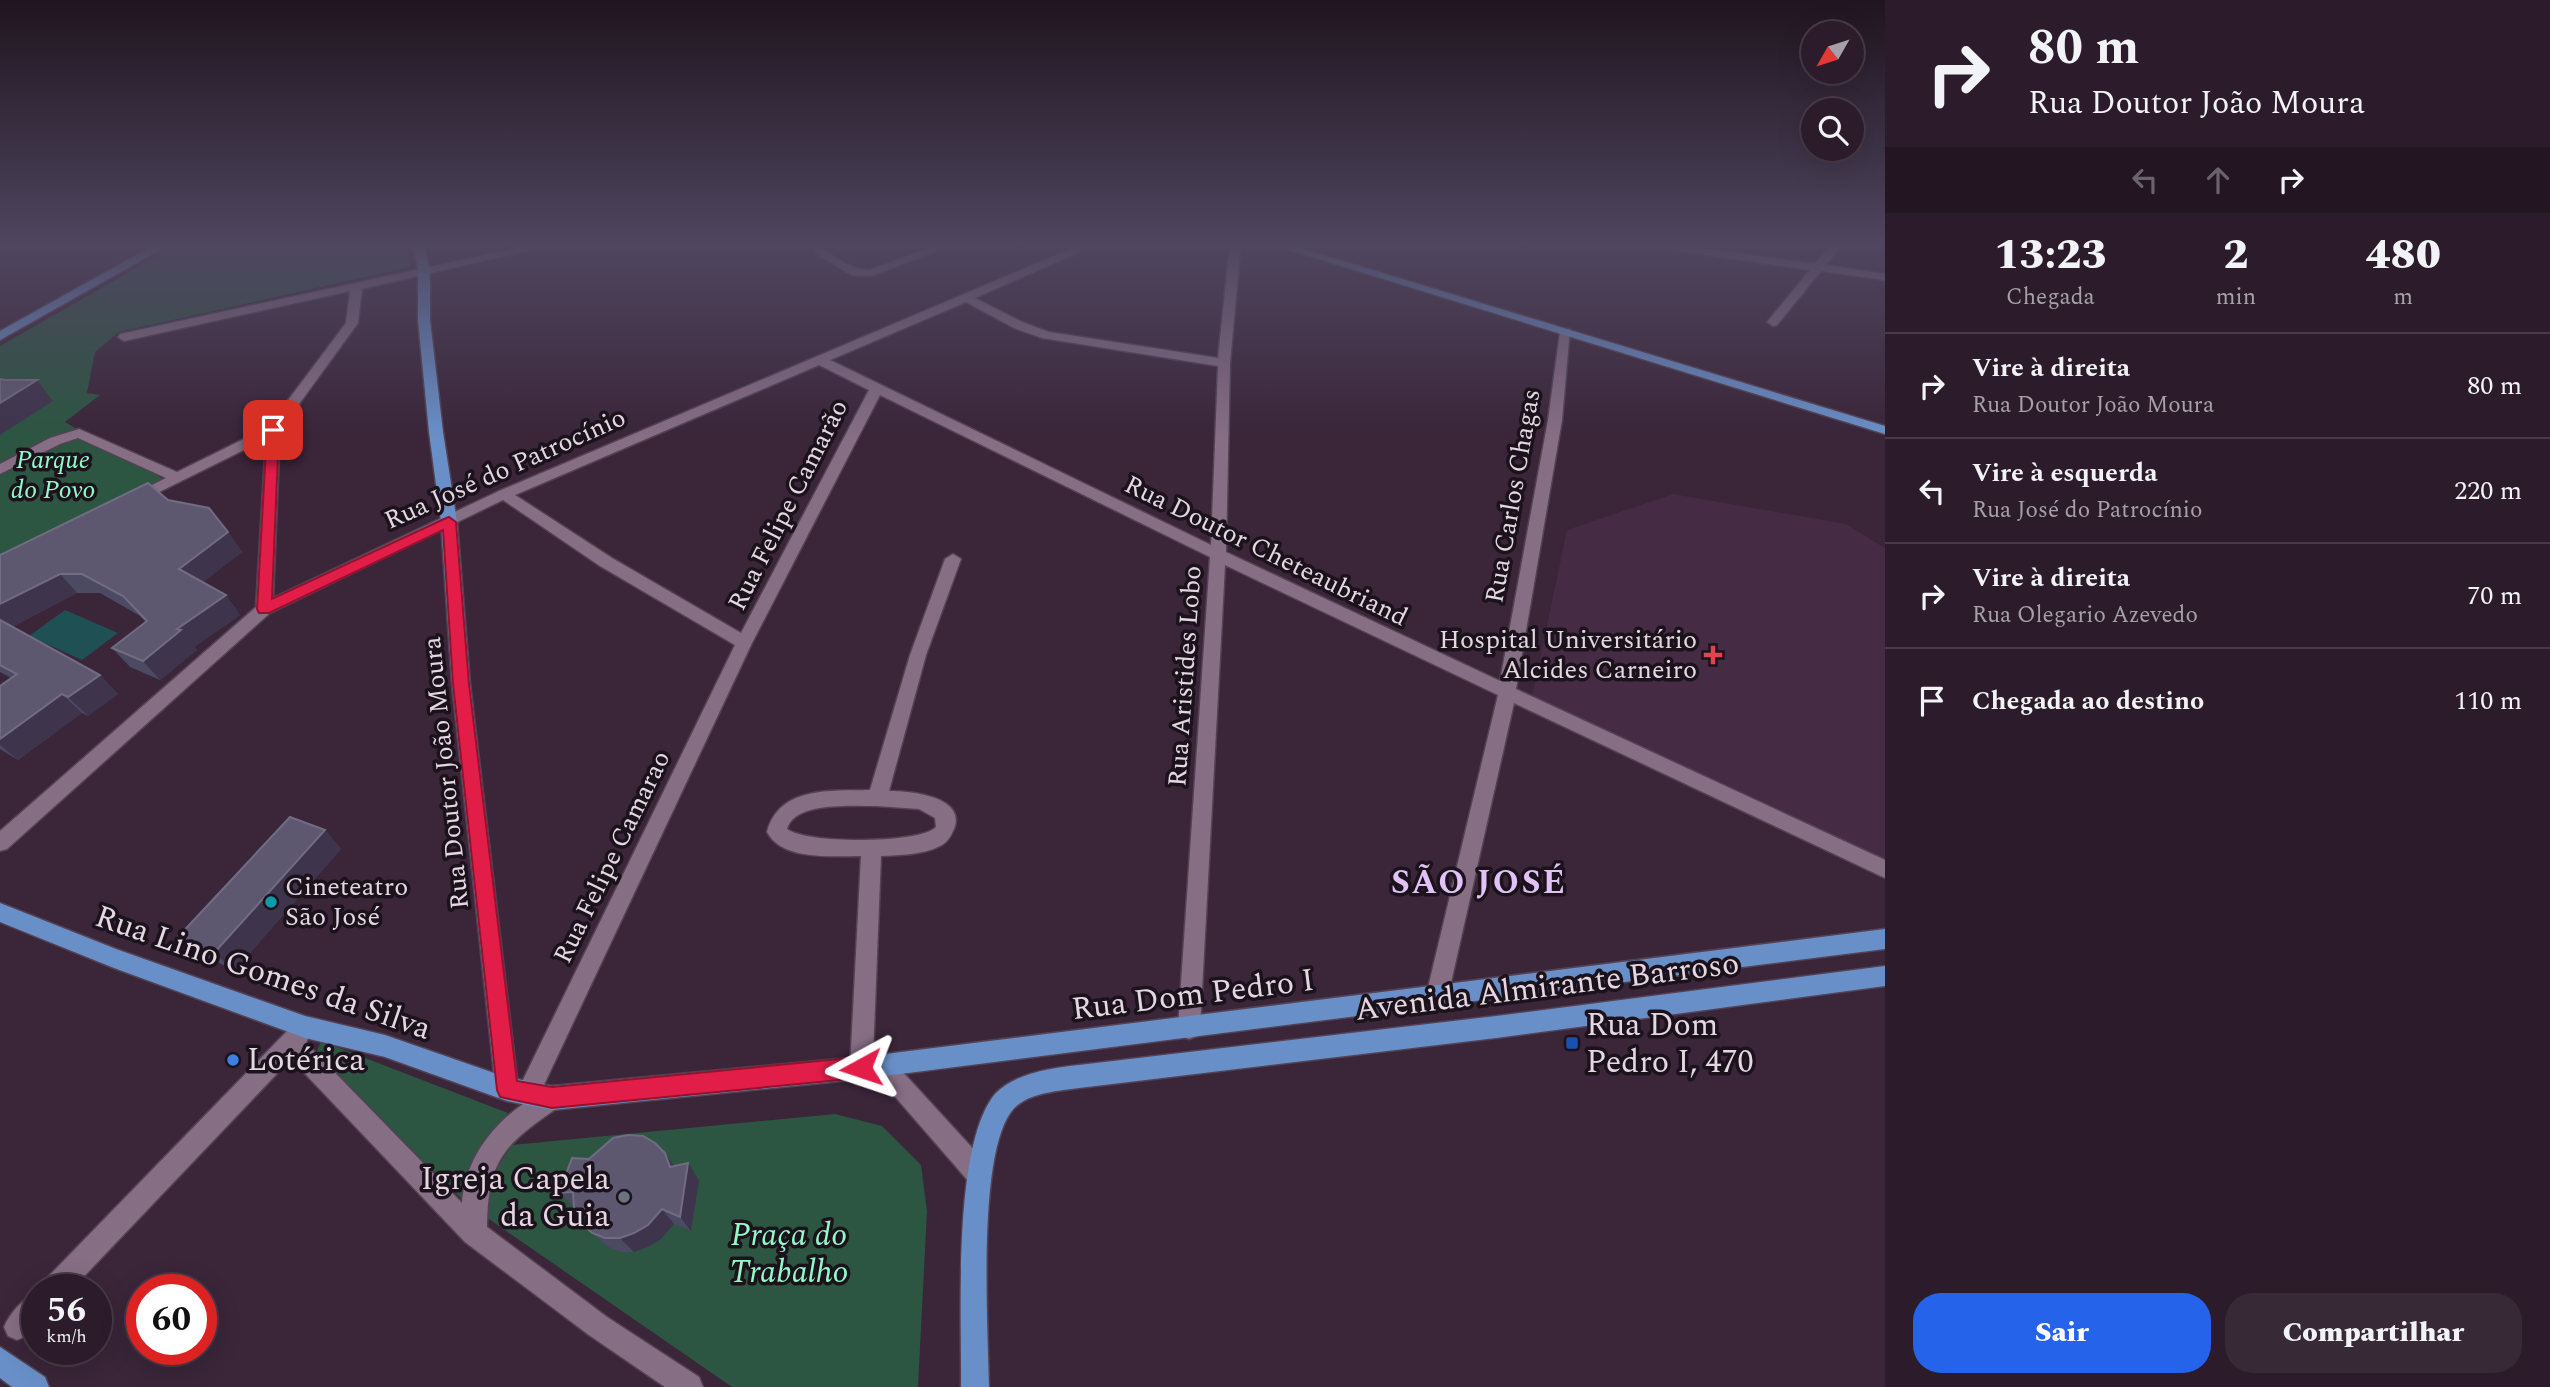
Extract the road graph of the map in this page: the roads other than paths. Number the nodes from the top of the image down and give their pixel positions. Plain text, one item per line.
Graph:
1 (50, 308) edge
2 (255, 308) edge
3 (354, 308) edge
4 (425, 308) edge
5 (940, 308) edge
6 (985, 308) edge
7 (1230, 308) edge
8 (1486, 308) edge
9 (1785, 308) edge
10 (1773, 322) dead end
11 (1566, 332) junction
12 (0, 336) edge
13 (124, 337) dead end
14 (819, 360) junction
15 (1224, 363) junction
16 (876, 389) junction
17 (273, 430) junction
18 (1885, 430) edge
19 (0, 470) edge
20 (178, 478) junction
21 (503, 494) junction
22 (115, 509) edge
23 (449, 522) junction
24 (1218, 555) junction
25 (953, 559) dead end
26 (264, 609) junction
27 (744, 643) junction
28 (1507, 693) junction
29 (877, 798) junction
30 (0, 843) edge
31 (871, 847) junction
32 (1885, 869) edge
33 (0, 912) edge
34 (1885, 939) edge
35 (1885, 976) edge
36 (1437, 996) junction
37 (1189, 1028) junction
38 (298, 1035) junction
39 (871, 1066) junction
40 (529, 1094) junction
41 (979, 1174) junction
42 (474, 1233) junction
43 (68, 1274) edge
44 (21, 1323) edge
45 (17, 1327) dead end
46 (0, 1361) edge
47 (35, 1387) edge
48 (689, 1387) edge
49 (975, 1387) edge

1 - 12 main road
2 - 13 street
3 - 17 street
4 - 23 main road, Rua Doutor João Moura
5 - 14 street, Rua José do Patrocínio
6 - 15 street
7 - 15 street, Rua Aristides Lobo
8 - 11 main road
9 - 10 street
11 - 18 main road
11 - 28 street, Rua Carlos Chagas
14 - 16 street, Rua Doutor Cheteaubriand
14 - 21 street, Rua José do Patrocínio
15 - 24 street, Rua Aristides Lobo
16 - 24 street, Rua Doutor Cheteaubriand
16 - 27 street, Rua Felipe Camarão
17 - 20 street
17 - 26 street
19 - 20 street
20 - 22 street
21 - 23 street, Rua José do Patrocínio
21 - 27 street
23 - 26 street, Rua José do Patrocínio
23 - 40 main road, Rua Doutor João Moura
24 - 28 street, Rua Doutor Cheteaubriand
24 - 37 street, Rua Aristides Lobo
25 - 29 street
26 - 30 street, Rua José do Patrocínio
27 - 40 street, Rua Felipe Camarao
28 - 32 street, Rua Doutor Cheteaubriand
28 - 36 street, Rua Carlos Chagas
29 - 31 street
29 - 31 street
31 - 39 street
33 - 38 main road, Rua Lino Gomes da Silva
34 - 36 main road, Rua Dom Pedro I
35 - 41 main road, Avenida Almirante Barroso
36 - 37 main road, Rua Dom Pedro I
37 - 39 main road, Rua Dom Pedro I
38 - 40 main road, Rua Lino Gomes da Silva
38 - 42 street
38 - 43 street
39 - 40 main road, Rua Dom Pedro I
39 - 41 street
40 - 42 street
41 - 49 main road, Avenida Almirante Barroso
42 - 48 street
44 - 45 street
46 - 47 main road

